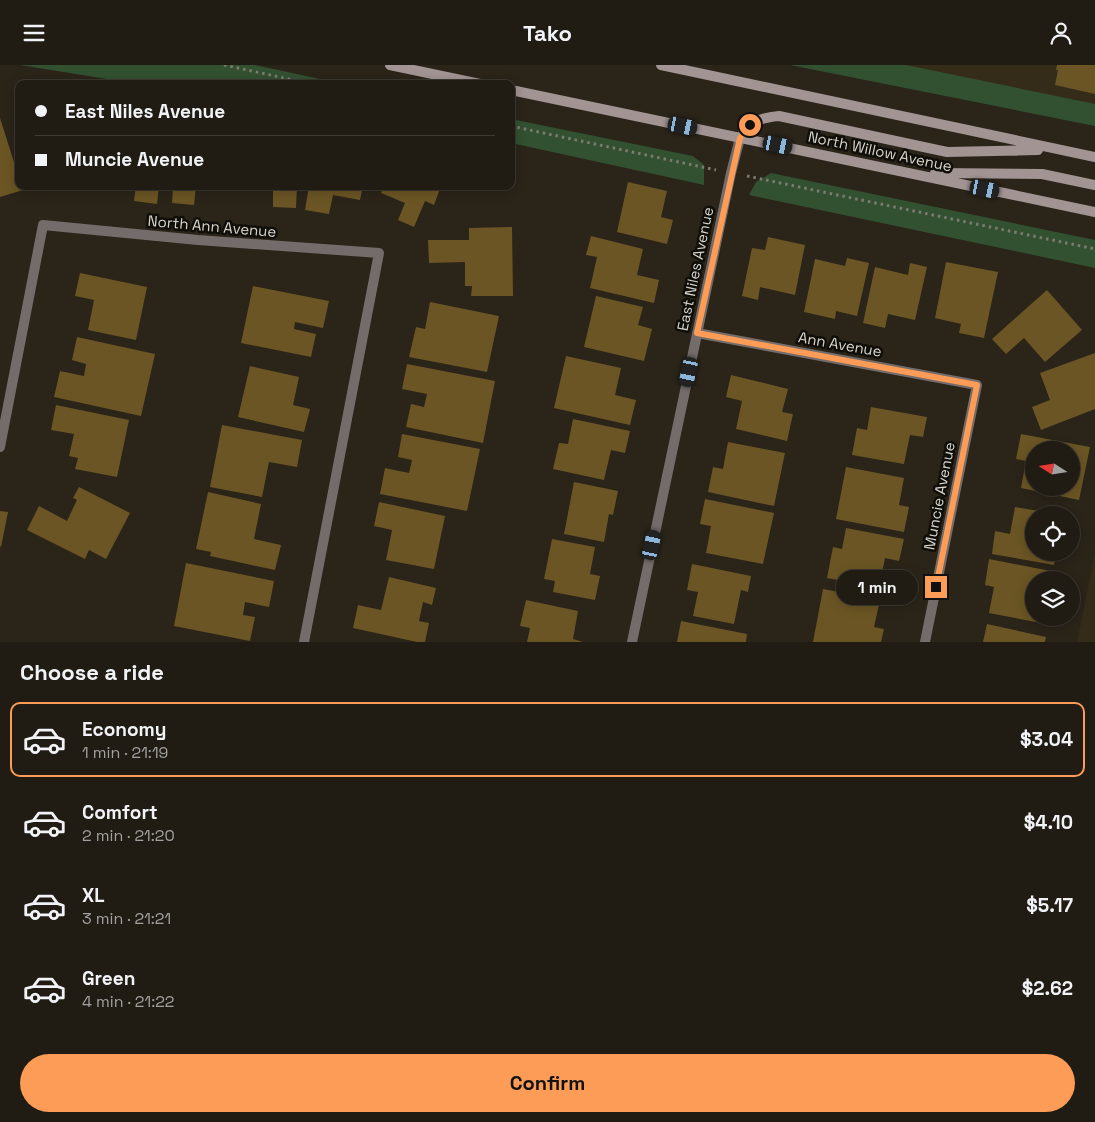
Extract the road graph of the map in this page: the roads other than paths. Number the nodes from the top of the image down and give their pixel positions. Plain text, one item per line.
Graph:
1 (390, 65) edge
2 (661, 65) edge
3 (461, 80) edge
4 (515, 91) edge
5 (740, 138) junction
6 (1054, 149) junction
7 (1095, 157) edge
8 (912, 173) junction
9 (1095, 185) edge
10 (1095, 212) edge
11 (697, 333) junction
12 (977, 385) joint
13 (0, 447) edge
14 (304, 642) edge
15 (632, 642) edge
16 (925, 642) edge

1 - 3 main road
2 - 6 main road
4 - 5 main road, North Willow Avenue
5 - 6 main road
5 - 8 main road, North Willow Avenue
5 - 11 street, East Niles Avenue
6 - 7 main road
8 - 9 main road
8 - 10 main road, North Willow Avenue
11 - 12 street, Ann Avenue
11 - 15 street, East Niles Avenue
12 - 16 street, Muncie Avenue
13 - 14 street, North Ann Avenue

